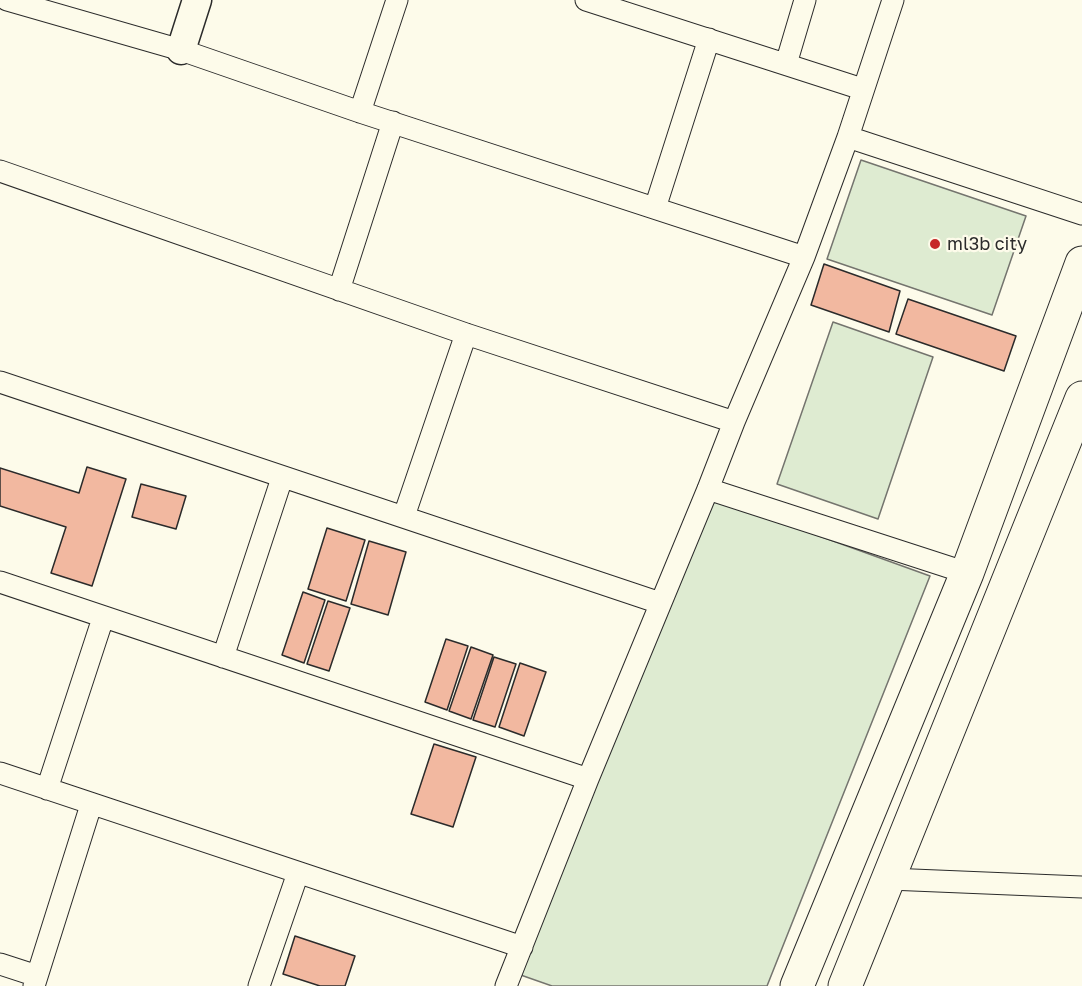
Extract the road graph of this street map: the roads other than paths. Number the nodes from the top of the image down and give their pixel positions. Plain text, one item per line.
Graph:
1 (7, 0) edge
2 (197, 0) edge
3 (397, 0) edge
4 (586, 0) edge
5 (805, 0) edge
6 (893, 0) edge
7 (709, 39) junction
8 (181, 50) junction
9 (786, 64) junction
10 (862, 89) junction
11 (360, 112) junction
12 (393, 122) junction
13 (848, 137) junction
14 (0, 171) edge
15 (655, 208) junction
16 (1082, 214) edge
17 (804, 256) junction
18 (1082, 263) edge
19 (339, 290) junction
20 (466, 334) junction
21 (0, 382) edge
22 (1079, 412) edge
23 (734, 422) junction
24 (282, 478) junction
25 (708, 489) junction
26 (404, 516) junction
27 (966, 573) junction
28 (0, 582) edge
29 (660, 603) junction
30 (103, 618) junction
31 (224, 657) junction
32 (0, 773) edge
33 (588, 779) junction
34 (47, 789) junction
35 (91, 805) junction
36 (298, 873) junction
37 (888, 879) junction
38 (1082, 887) edge
39 (522, 947) junction
40 (0, 964) edge
41 (35, 981) edge
42 (259, 986) edge
43 (506, 986) edge
44 (797, 986) edge
45 (845, 986) edge

1 - 8 street
2 - 8 street
3 - 11 street
4 - 7 street
5 - 9 street
6 - 10 street
7 - 9 street
7 - 15 street
8 - 11 street
9 - 10 street
10 - 13 street
11 - 12 street
12 - 15 street
12 - 19 street
13 - 16 street
13 - 17 street
14 - 19 street
15 - 17 street
17 - 23 street
18 - 27 main road
19 - 20 street
20 - 23 street
20 - 26 street
21 - 24 street
22 - 37 main road
23 - 25 street
24 - 26 street
24 - 31 street
25 - 27 street
25 - 29 street
26 - 29 street
27 - 44 main road
28 - 30 street
29 - 33 street
30 - 31 street
30 - 34 street
31 - 33 street
32 - 34 street
33 - 39 street
34 - 35 street
35 - 36 street
35 - 41 street
36 - 39 street
36 - 42 street
37 - 38 street
37 - 45 main road
39 - 43 street
40 - 41 street

